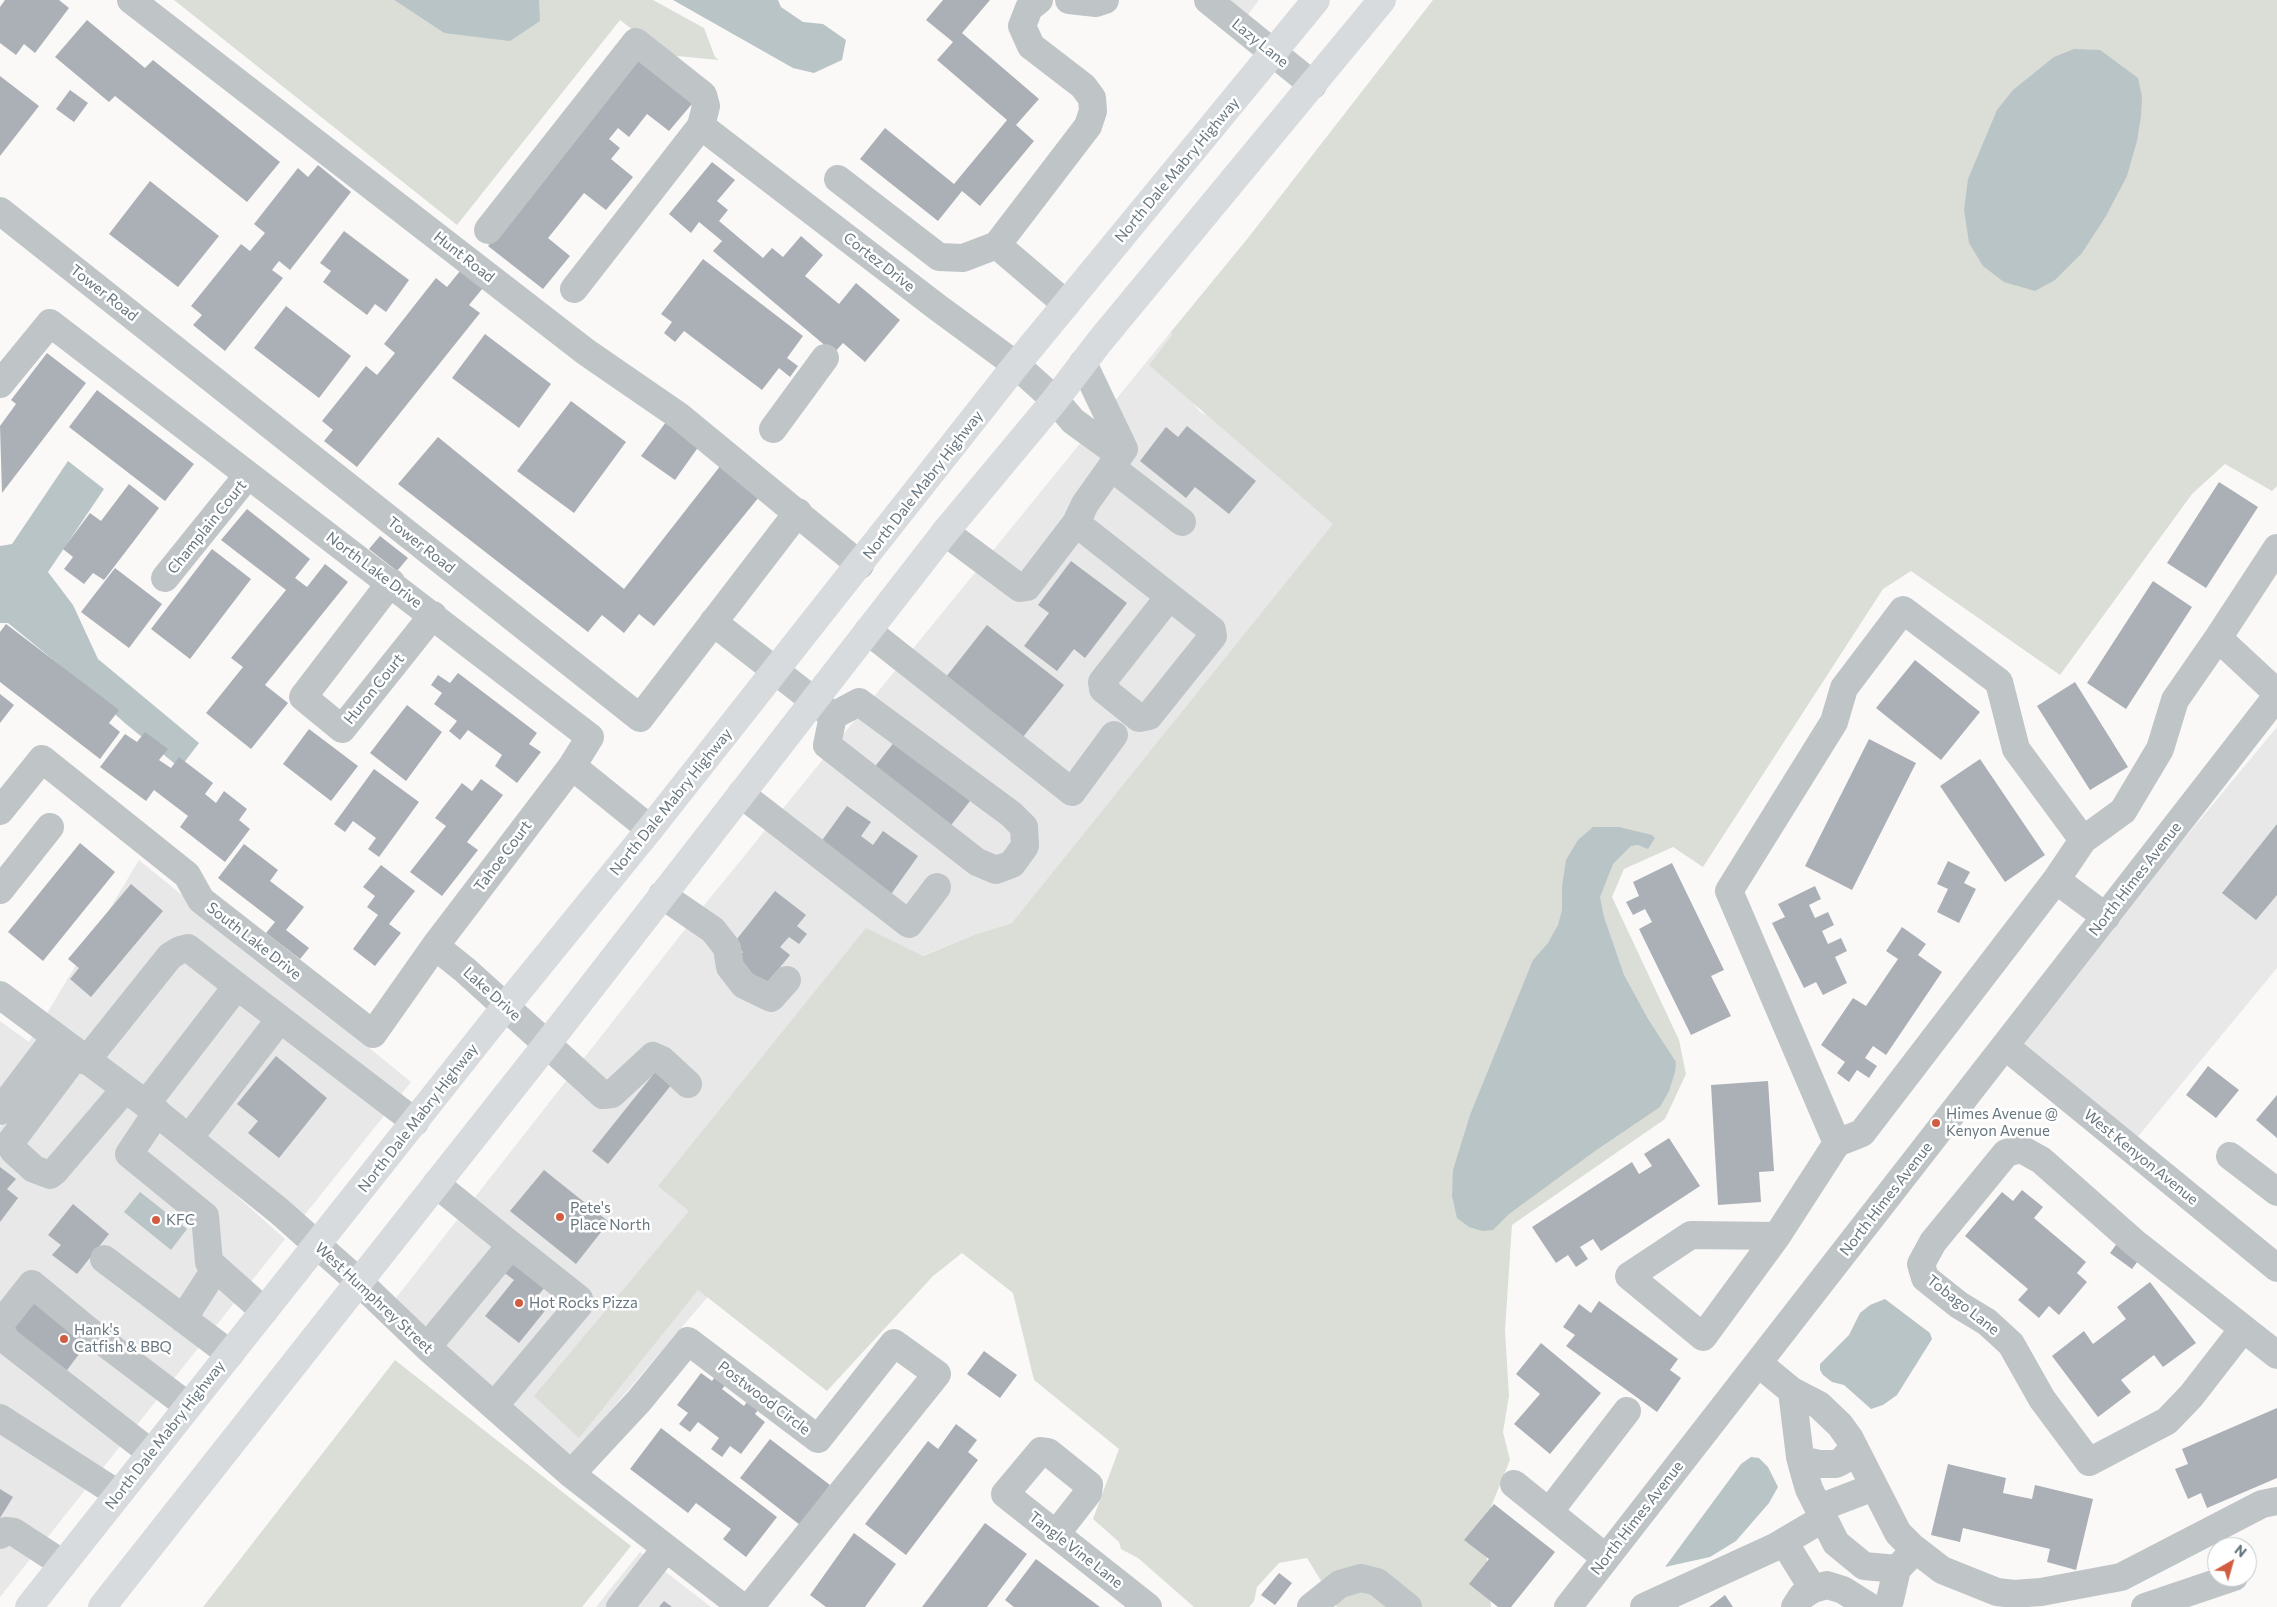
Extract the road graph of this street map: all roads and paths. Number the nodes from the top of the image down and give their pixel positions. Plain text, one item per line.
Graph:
1 (131, 0) edge
2 (1039, 0) edge
3 (1069, 0) edge
4 (1105, 0) edge
5 (1208, 0) edge
6 (1316, 0) edge
7 (1382, 0) edge
8 (1273, 54) junction
9 (1313, 85) junction
10 (701, 126) junction
11 (838, 179) dead end
12 (0, 211) edge
13 (488, 230) dead end
14 (997, 245) junction
15 (574, 289) dead end
16 (1066, 304) junction
17 (825, 358) dead end
18 (1083, 363) junction
19 (1016, 365) junction
20 (0, 384) edge
21 (1055, 400) junction
22 (773, 429) dead end
23 (1118, 458) junction
24 (248, 475) junction
25 (798, 512) junction
26 (1182, 522) dead end
27 (1076, 523) junction
28 (945, 532) junction
29 (2277, 548) edge
30 (860, 565) junction
31 (165, 578) dead end
32 (391, 582) junction
33 (1169, 597) dead end
34 (433, 615) junction
35 (713, 622) junction
36 (868, 631) junction
37 (2218, 638) junction
38 (775, 671) junction
39 (2277, 694) edge
40 (823, 709) junction
41 (1114, 735) dead end
42 (572, 766) junction
43 (741, 794) junction
44 (0, 810) edge
45 (50, 827) dead end
46 (650, 829) junction
47 (2083, 840) junction
48 (2056, 880) junction
49 (937, 887) dead end
50 (0, 890) edge
51 (662, 895) junction
52 (2106, 917) junction
53 (435, 946) junction
54 (787, 980) dead end
55 (238, 986) junction
56 (0, 995) edge
57 (506, 1006) junction
58 (280, 1019) junction
59 (56, 1037) junction
60 (547, 1044) junction
61 (2005, 1046) junction
62 (82, 1057) junction
63 (688, 1084) dead end
64 (143, 1102) junction
65 (0, 1111) edge
66 (415, 1122) junction
67 (189, 1138) junction
68 (1837, 1144) junction
69 (2230, 1156) dead end
70 (436, 1184) junction
71 (2277, 1192) edge
72 (1778, 1236) junction
73 (318, 1245) junction
74 (511, 1245) junction
75 (2273, 1257) edge
76 (104, 1259) dead end
77 (216, 1268) junction
78 (359, 1282) junction
79 (264, 1312) junction
80 (183, 1318) junction
81 (2244, 1329) junction
82 (427, 1348) junction
83 (230, 1354) junction
84 (2277, 1355) edge
85 (1758, 1363) junction
86 (1792, 1391) junction
87 (188, 1406) junction
88 (494, 1406) junction
89 (1627, 1411) dead end
90 (0, 1418) edge
91 (1854, 1447) junction
92 (151, 1453) junction
93 (1801, 1460) junction
94 (571, 1474) junction
95 (1514, 1484) dead end
96 (1874, 1487) junction
97 (118, 1494) junction
98 (2277, 1501) edge
99 (1549, 1512) junction
100 (1821, 1514) junction
101 (1056, 1534) junction
102 (0, 1535) edge
103 (1784, 1542) junction
104 (666, 1548) junction
105 (1606, 1558) junction
106 (1906, 1559) junction
107 (63, 1564) junction
108 (2132, 1572) junction
109 (2207, 1586) edge
110 (1804, 1598) edge
111 (29, 1607) edge
112 (102, 1607) edge
113 (620, 1607) edge
114 (742, 1607) edge
115 (750, 1607) edge
116 (1148, 1607) edge
117 (1311, 1607) edge
118 (1408, 1607) edge
119 (1568, 1607) edge
120 (1644, 1607) edge
121 (1870, 1607) edge
122 (1886, 1607) edge
123 (2145, 1607) edge

1 - 25 street, Hunt Road
2 - 14 street
3 - 4 street
5 - 8 street, Lazy Lane
6 - 8 main road, North Dale Mabry Highway
7 - 9 main road
8 - 9 street, Lazy Lane
8 - 16 main road, North Dale Mabry Highway
9 - 18 main road
10 - 13 street
10 - 15 street
10 - 19 street, Cortez Drive
11 - 14 street
12 - 35 street, Tower Road
14 - 16 street
16 - 19 main road, North Dale Mabry Highway
17 - 22 street
18 - 21 main road
18 - 23 street
19 - 21 street, Cortez Drive
19 - 30 main road, North Dale Mabry Highway
20 - 24 street, North Lake Drive
21 - 23 street, Cortez Drive
21 - 28 main road
23 - 26 street
23 - 27 street
24 - 31 street, Champlain Court
24 - 32 street, North Lake Drive
25 - 30 street, Hunt Road
25 - 35 street, Tower Road
27 - 28 street
27 - 33 street
28 - 36 main road
29 - 37 street
30 - 38 main road, North Dale Mabry Highway
32 - 34 street, North Lake Drive
32 - 34 street, Huron Court
34 - 42 street, North Lake Drive
35 - 38 street
36 - 40 main road
36 - 41 street
37 - 39 street
37 - 47 street
38 - 40 street
38 - 46 main road, North Dale Mabry Highway
39 - 52 street, North Himes Avenue
40 - 40 street
40 - 43 main road
42 - 46 street
42 - 53 street, Tahoe Court
43 - 49 street
43 - 51 main road
44 - 53 street, South Lake Drive
45 - 50 street
46 - 57 main road, North Dale Mabry Highway
47 - 48 street
47 - 68 street
48 - 52 street
48 - 68 street
51 - 54 street
51 - 60 main road
52 - 61 street, North Himes Avenue
53 - 57 street, Lake Drive
55 - 58 street
55 - 62 street
55 - 64 street
56 - 59 street, West Humphrey Street
57 - 60 street, Lake Drive
57 - 66 main road, North Dale Mabry Highway
58 - 66 street
58 - 67 street
59 - 62 street, West Humphrey Street
59 - 65 street
60 - 63 street, Lake Drive
60 - 70 main road
61 - 75 street, West Kenyon Avenue
61 - 85 street, North Himes Avenue
62 - 64 street, West Humphrey Street
62 - 64 street
64 - 67 street, West Humphrey Street
64 - 77 street
66 - 73 main road, North Dale Mabry Highway
67 - 73 street, West Humphrey Street
68 - 72 street
69 - 71 street
70 - 74 street
70 - 78 main road
72 - 72 street
73 - 78 street, West Humphrey Street
73 - 79 main road, North Dale Mabry Highway
74 - 82 street
74 - 88 street
76 - 80 street
77 - 79 street
77 - 80 street
78 - 82 street, West Humphrey Street
78 - 112 main road
79 - 83 main road, North Dale Mabry Highway
80 - 83 street
81 - 81 street, Tobago Lane
81 - 84 street, Tobago Lane
82 - 88 street, West Humphrey Street
83 - 87 main road, North Dale Mabry Highway
85 - 86 street
85 - 105 street, North Himes Avenue
86 - 91 street
86 - 93 street
87 - 92 main road, North Dale Mabry Highway
87 - 92 street
88 - 94 street, West Humphrey Street
89 - 99 street
90 - 97 street
91 - 93 street
91 - 96 street
92 - 97 main road, North Dale Mabry Highway
93 - 100 street
94 - 104 street, West Humphrey Street
94 - 115 street, Postwood Circle
95 - 99 street
96 - 100 street
96 - 106 street
97 - 107 main road, North Dale Mabry Highway
98 - 108 street
99 - 105 street
100 - 103 street
100 - 106 street
101 - 101 street, Tangle Vine Lane
101 - 116 street, Tangle Vine Lane
102 - 107 street
103 - 110 street
103 - 120 street
104 - 113 street
104 - 114 street, West Humphrey Street
105 - 119 street, North Himes Avenue
106 - 108 street
106 - 122 street
107 - 111 main road, North Dale Mabry Highway
108 - 123 street
109 - 123 street
110 - 121 street
117 - 118 street

